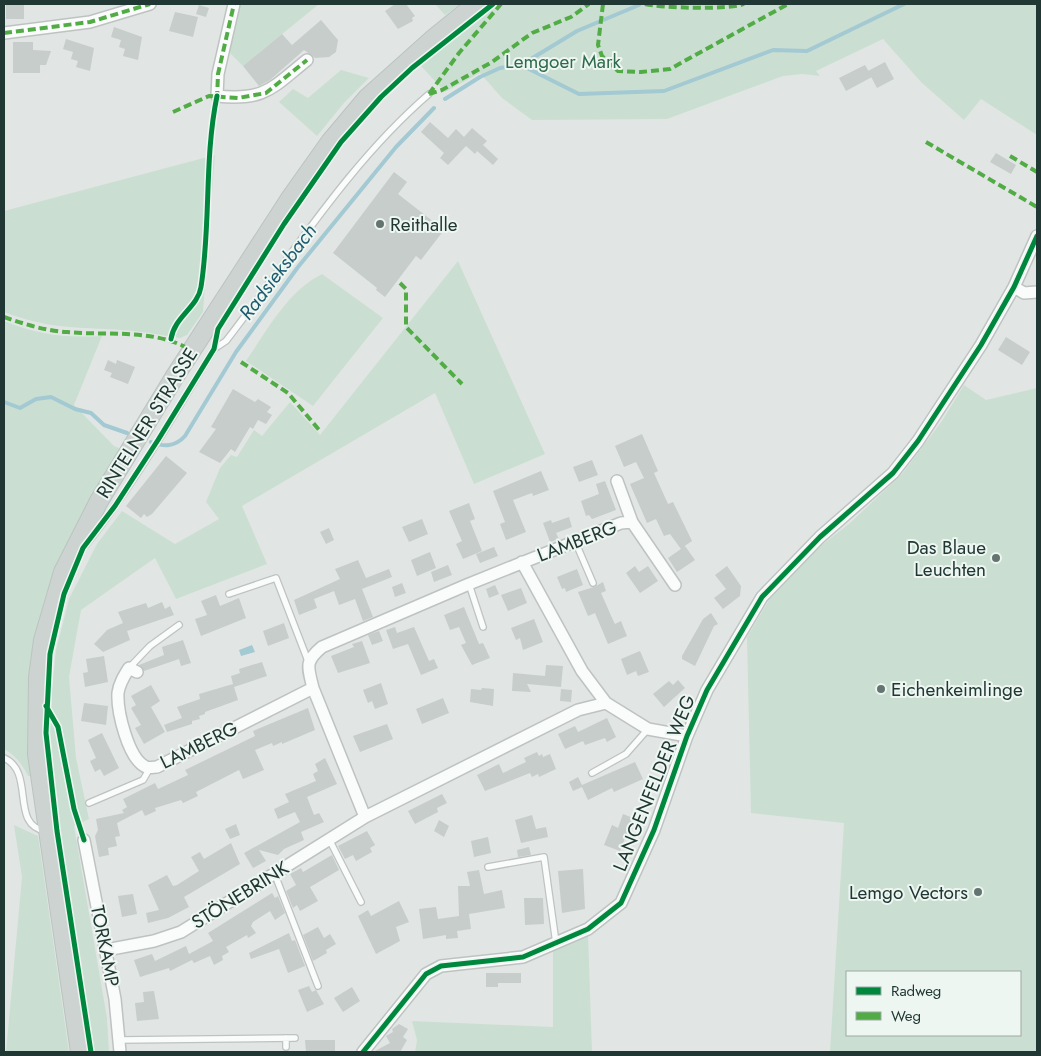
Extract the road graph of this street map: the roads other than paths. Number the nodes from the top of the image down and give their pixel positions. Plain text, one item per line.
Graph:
1 (150, 4) edge
2 (234, 4) edge
3 (476, 4) edge
4 (4, 33) edge
5 (307, 60) dead end
6 (429, 94) dead end
7 (1037, 236) edge
8 (1014, 287) junction
9 (1036, 294) edge
10 (198, 340) junction
11 (214, 349) junction
12 (617, 480) dead end
13 (632, 522) junction
14 (575, 541) junction
15 (68, 560) junction
16 (522, 562) junction
17 (593, 583) dead end
18 (469, 584) junction
19 (674, 585) dead end
20 (230, 594) dead end
21 (179, 625) dead end
22 (483, 627) dead end
23 (308, 661) junction
24 (133, 670) joint
25 (313, 688) junction
26 (606, 702) junction
27 (648, 729) junction
28 (687, 736) junction
29 (4, 758) edge
30 (150, 768) junction
31 (592, 773) dead end
32 (90, 803) dead end
33 (365, 817) junction
34 (47, 832) junction
35 (329, 839) junction
36 (84, 840) dead end
37 (488, 867) dead end
38 (275, 875) junction
39 (361, 902) dead end
40 (556, 943) junction
41 (106, 950) junction
42 (318, 986) dead end
43 (286, 1038) junction
44 (295, 1038) dead end
45 (120, 1046) edge
46 (286, 1047) dead end
47 (80, 1052) edge
48 (363, 1052) edge

1 - 4 street
2 - 5 street
3 - 10 main road, RINTELNER STRASSE
6 - 11 lane
7 - 8 street, LANGENFELDER WEG
8 - 9 street
8 - 28 street, LANGENFELDER WEG
10 - 11 lane
10 - 15 main road, RINTELNER STRASSE
11 - 15 lane
12 - 13 street, LAMBERG
13 - 14 street, LAMBERG
13 - 19 street, LAMBERG
14 - 16 street, LAMBERG
14 - 17 lane
15 - 34 main road, RINTELNER STRASSE
16 - 18 street, LAMBERG
16 - 26 street, LAMBERG
18 - 22 lane
18 - 23 street, LAMBERG
20 - 23 lane
21 - 24 lane
23 - 25 street
24 - 30 street
25 - 30 street, LAMBERG
25 - 33 street
26 - 27 street, LAMBERG
26 - 33 street, STÖNEBRINK
27 - 28 street, LAMBERG
27 - 31 lane
28 - 40 street, LANGENFELDER WEG
29 - 34 lane
30 - 32 lane, LAMBERG
33 - 35 street, STÖNEBRINK
34 - 47 main road, RINTELNER STRASSE
35 - 38 street, STÖNEBRINK
35 - 39 lane
36 - 41 street, TORKAMP
37 - 40 lane
38 - 41 street, STÖNEBRINK
38 - 42 lane
40 - 48 street, LANGENFELDER WEG
41 - 45 street, TORKAMP
43 - 44 lane
43 - 45 lane
43 - 46 lane

